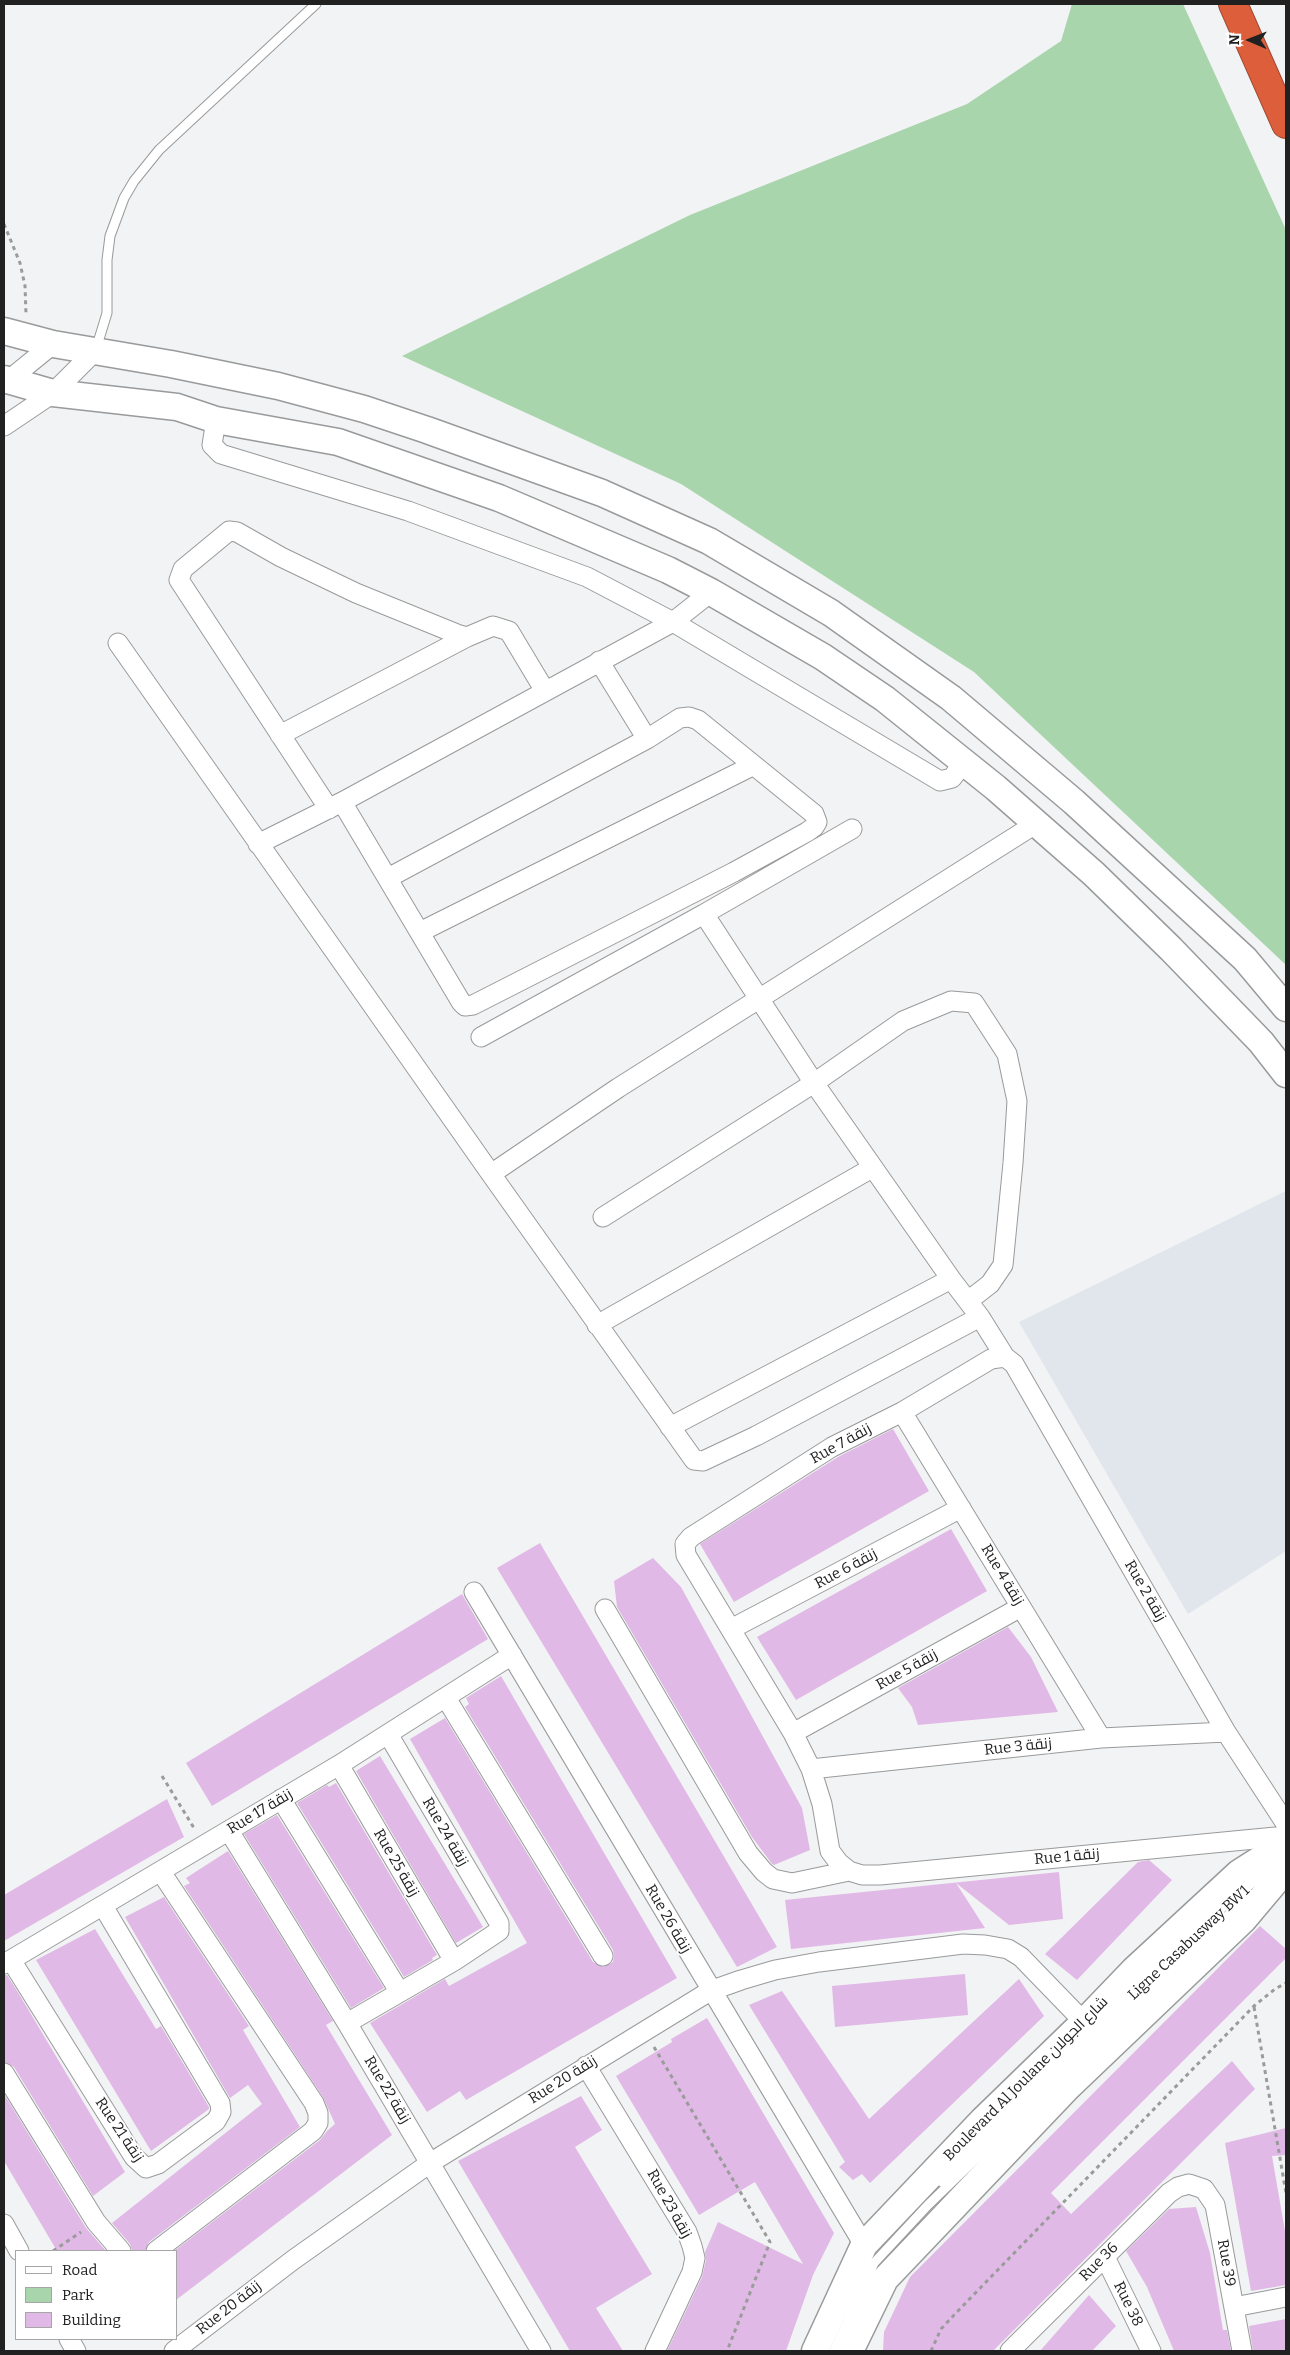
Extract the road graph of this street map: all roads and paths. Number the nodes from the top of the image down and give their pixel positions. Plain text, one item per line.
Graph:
1 (316, 4) edge
2 (1233, 4) edge
3 (1286, 124) edge
4 (4, 224) edge
5 (13, 334) edge
6 (53, 344) junction
7 (94, 352) junction
8 (5, 381) edge
9 (53, 392) junction
10 (216, 420) junction
11 (4, 426) edge
12 (711, 592) junction
13 (673, 622) junction
14 (467, 637) junction
15 (118, 643) dead end
16 (599, 661) junction
17 (545, 691) junction
18 (280, 735) junction
19 (647, 739) junction
20 (964, 762) junction
21 (752, 766) junction
22 (335, 805) junction
23 (1036, 823) junction
24 (852, 829) dead end
25 (258, 844) junction
26 (388, 878) junction
27 (704, 914) junction
28 (420, 932) junction
29 (760, 999) junction
30 (1286, 1008) edge
31 (480, 1037) dead end
32 (1286, 1074) edge
33 (814, 1083) junction
34 (872, 1168) junction
35 (490, 1174) junction
36 (603, 1217) dead end
37 (951, 1279) junction
38 (968, 1301) junction
39 (980, 1317) junction
40 (597, 1325) junction
41 (1005, 1357) junction
42 (902, 1412) junction
43 (670, 1427) junction
44 (961, 1508) junction
45 (474, 1592) dead end
46 (1022, 1606) junction
47 (605, 1609) dead end
48 (731, 1629) junction
49 (512, 1655) junction
50 (446, 1698) junction
51 (1226, 1732) junction
52 (793, 1733) junction
53 (388, 1734) junction
54 (1101, 1738) junction
55 (339, 1765) junction
56 (811, 1769) junction
57 (162, 1776) dead end
58 (281, 1799) junction
59 (229, 1831) junction
60 (205, 1846) junction
61 (1285, 1849) edge
62 (848, 1871) junction
63 (162, 1872) junction
64 (103, 1906) junction
65 (603, 1956) dead end
66 (454, 1961) junction
67 (7, 1962) edge
68 (1286, 1983) edge
69 (399, 1991) junction
70 (710, 1991) junction
71 (1254, 2006) junction
72 (1084, 2022) junction
73 (347, 2023) junction
74 (644, 2031) junction
75 (586, 2066) junction
76 (4, 2073) edge
77 (430, 2163) junction
78 (1194, 2185) joint
79 (1286, 2193) edge
80 (96, 2222) junction
81 (4, 2224) edge
82 (864, 2245) junction
83 (18, 2250) edge
84 (54, 2250) edge
85 (120, 2250) edge
86 (157, 2250) edge
87 (1105, 2257) junction
88 (1286, 2297) edge
89 (1234, 2307) junction
90 (174, 2351) edge
91 (541, 2351) edge
92 (655, 2351) edge
93 (726, 2351) edge
94 (815, 2351) edge
95 (828, 2351) edge
96 (834, 2351) edge
97 (850, 2351) edge
98 (931, 2351) edge
99 (1010, 2351) edge
100 (1151, 2351) edge
101 (1242, 2351) edge

1 - 7 lane
2 - 3 highway
4 - 5 path
5 - 6 street
6 - 7 street
6 - 8 street
7 - 9 street
7 - 30 street
8 - 9 street
9 - 10 street
9 - 11 street
10 - 12 street
10 - 13 street
12 - 13 street
12 - 20 street
13 - 16 street
13 - 20 street
14 - 17 street
14 - 18 street
14 - 18 street
15 - 25 street
16 - 17 street
16 - 19 street
17 - 22 street
18 - 22 street
19 - 21 street
19 - 26 street
20 - 23 street
21 - 28 street
21 - 28 street
22 - 25 street
22 - 26 street
23 - 29 street
23 - 32 street
24 - 27 street
25 - 35 street
26 - 28 street
27 - 29 street, Rue 2 زنقة
27 - 31 street
29 - 33 street, Rue 2 زنقة
29 - 35 street
33 - 34 street, Rue 2 زنقة
33 - 36 street
33 - 38 street
34 - 37 street, Rue 2 زنقة
34 - 40 street
35 - 40 street
37 - 38 street, Rue 2 زنقة
37 - 43 street
38 - 39 street, Rue 2 زنقة
39 - 41 street, Rue 2 زنقة
39 - 43 street
40 - 43 street
41 - 42 street, Rue 7 زنقة
41 - 51 street, Rue 2 زنقة
42 - 44 street, Rue 4 زنقة
42 - 48 street, Rue 7 زنقة
44 - 46 street, Rue 4 زنقة
44 - 48 street, Rue 6 زنقة
45 - 49 street, Rue 26 زنقة
46 - 52 street, Rue 5 زنقة
46 - 54 street, Rue 4 زنقة
47 - 62 street
48 - 52 street
49 - 50 street, Rue 17 زنقة
49 - 70 street, Rue 26 زنقة
50 - 53 street, Rue 17 زنقة
50 - 65 street
51 - 54 street, Rue 3 زنقة
51 - 61 street, Rue 2 زنقة
52 - 56 street
53 - 55 street, Rue 17 زنقة
53 - 66 street, Rue 24 زنقة
54 - 56 street, Rue 3 زنقة
55 - 58 street, Rue 17 زنقة
55 - 66 street, Rue 25 زنقة
56 - 62 street
57 - 60 path
58 - 59 street, Rue 17 زنقة
58 - 69 street
59 - 60 street, Rue 17 زنقة
59 - 73 street, Rue 22 زنقة
60 - 63 street, Rue 17 زنقة
61 - 62 street, Rue 1 زنقة
61 - 72 street, Boulevard Al Joulane شارع الجولان
61 - 95 lane, Ligne Casabusway BW1
61 - 96 lane, Ligne Casabusway BW1
61 - 97 street
63 - 64 street, Rue 17 زنقة
63 - 86 street
64 - 67 street, Rue 17 زنقة
64 - 67 street, Rue 21 زنقة
66 - 69 street
68 - 71 path
69 - 73 street
70 - 72 street, Rue 20 زنقة
70 - 74 street, Rue 20 زنقة
70 - 82 street, Rue 26 زنقة
71 - 79 path
71 - 98 path
72 - 82 street, Boulevard Al Joulane شارع الجولان
73 - 77 street, Rue 22 زنقة
74 - 75 street, Rue 20 زنقة
74 - 93 path
75 - 77 street, Rue 20 زنقة
75 - 92 street, Rue 23 زنقة
76 - 80 street
77 - 90 street, Rue 20 زنقة
77 - 91 street, Rue 22 زنقة
78 - 87 street, Rue 36
78 - 89 street, Rue 39
80 - 84 path
80 - 85 street
81 - 83 street
82 - 94 street, Boulevard Al Joulane شارع الجولان
87 - 99 street, Rue 36
87 - 100 street, Rue 38
88 - 89 street
89 - 101 street, Rue 39

